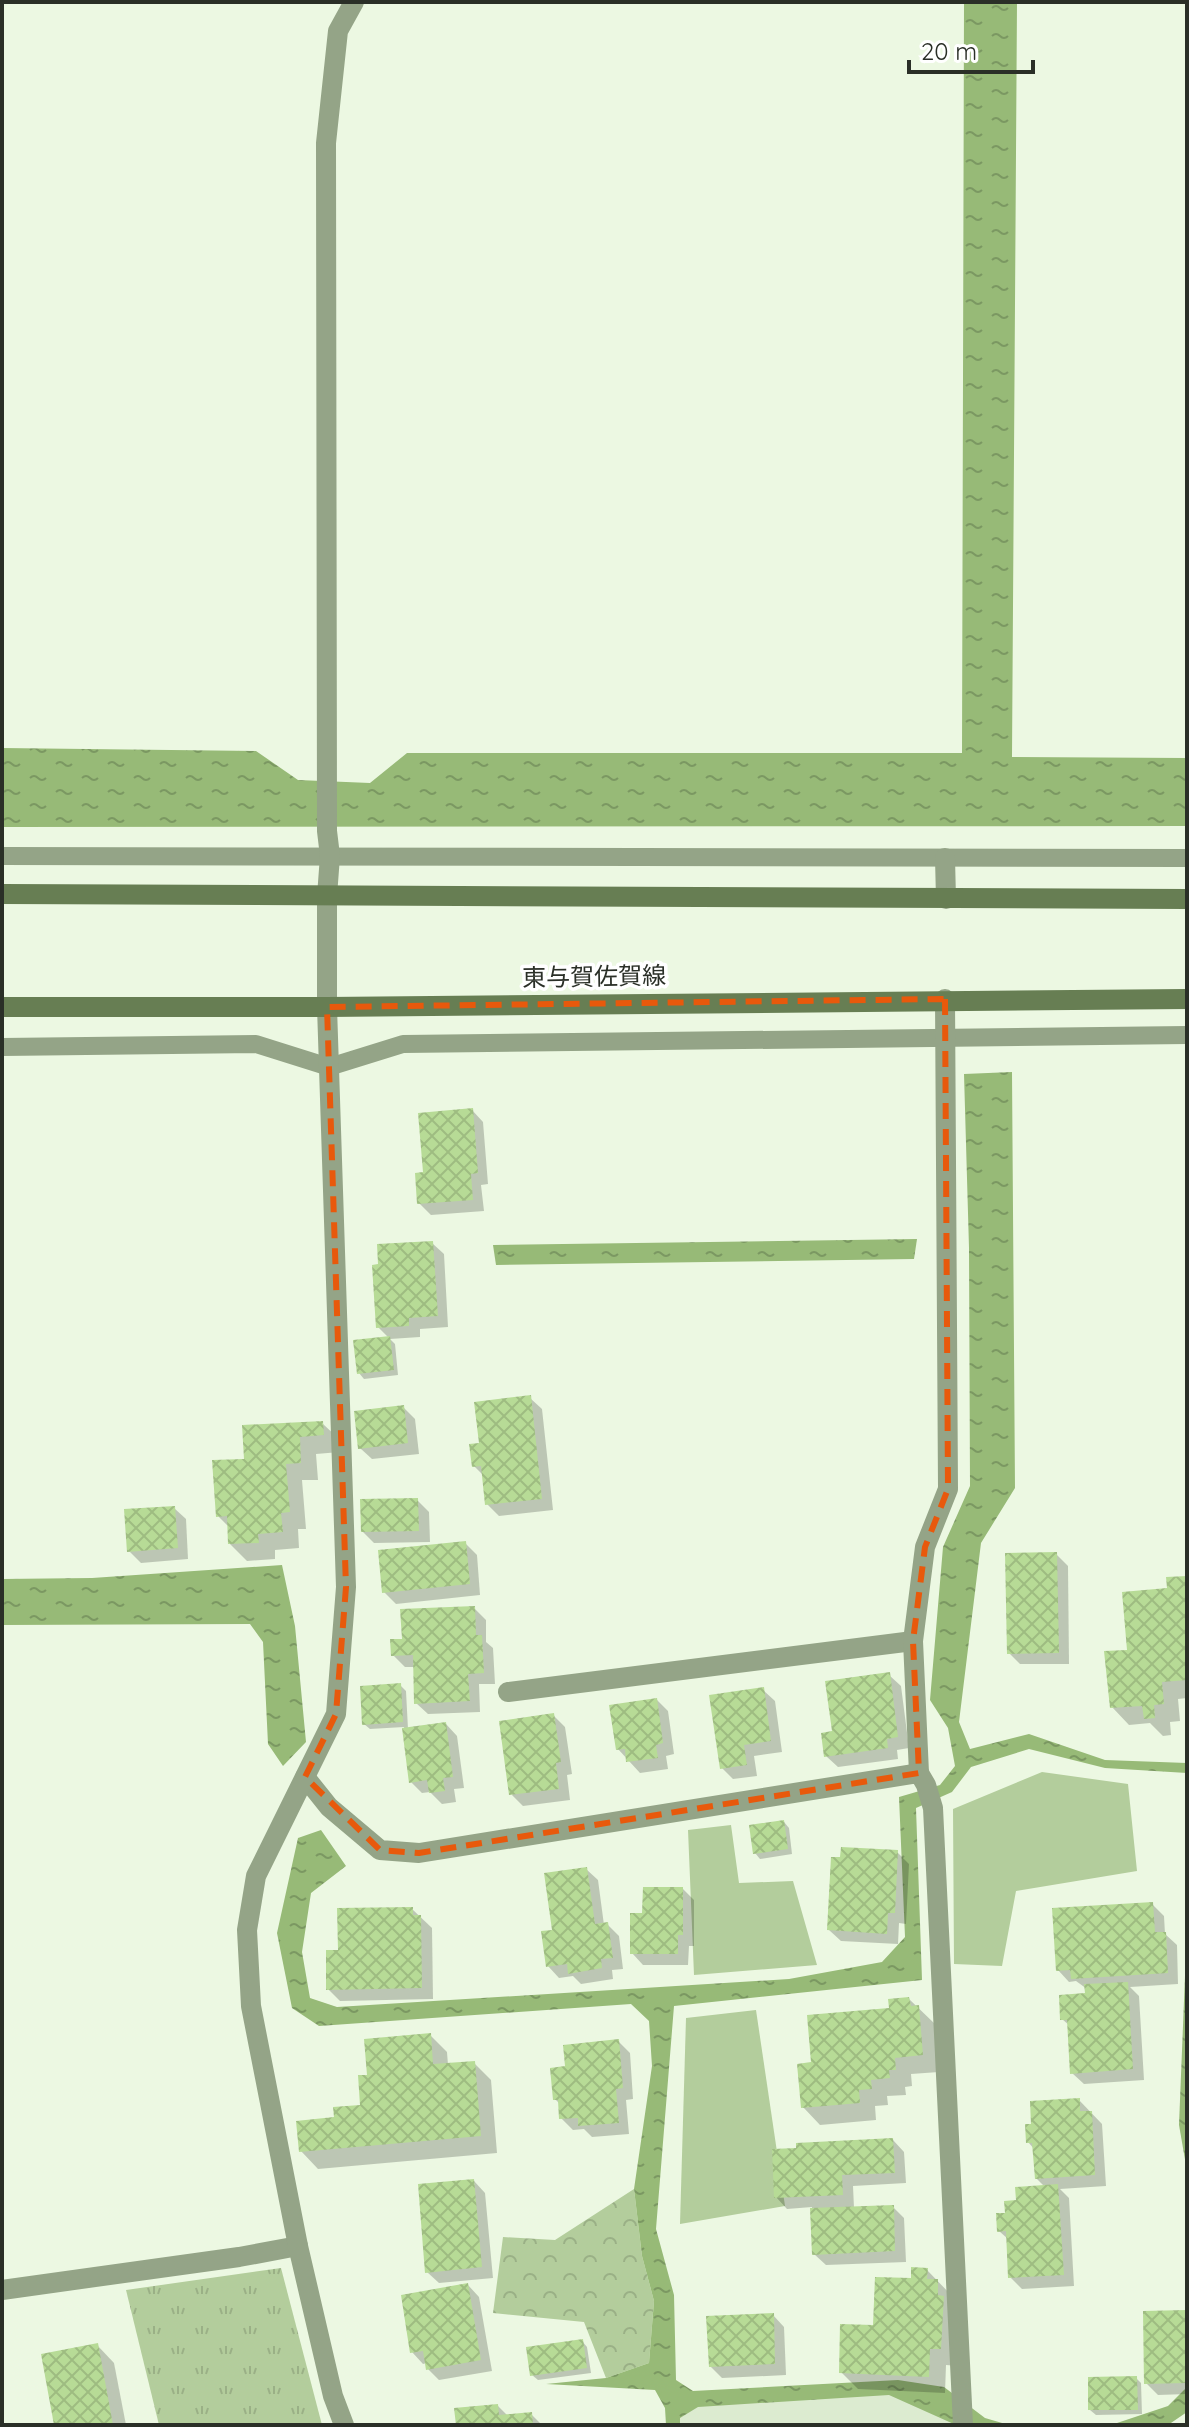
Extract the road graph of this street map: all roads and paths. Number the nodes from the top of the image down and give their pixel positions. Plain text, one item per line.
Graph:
1 (354, 2) edge
2 (2, 856) edge
3 (330, 856) junction
4 (945, 858) junction
5 (1187, 858) edge
6 (2, 894) edge
7 (327, 896) junction
8 (946, 899) junction
9 (1187, 899) edge
10 (945, 999) junction
11 (1187, 999) edge
12 (2, 1007) edge
13 (327, 1007) junction
14 (1187, 1035) edge
15 (946, 1036) junction
16 (2, 1047) edge
17 (329, 1067) junction
18 (913, 1641) junction
19 (508, 1692) dead end
20 (305, 1777) junction
21 (922, 1779) junction
22 (298, 2246) junction
23 (2, 2290) edge
24 (344, 2425) edge
25 (963, 2425) edge

1 - 3 street
2 - 3 lane
3 - 4 lane
3 - 7 street
4 - 5 lane
4 - 8 street
6 - 7 main road
7 - 8 main road
7 - 13 street
8 - 9 main road
10 - 11 main road, 東与賀佐賀線
10 - 13 main road, 東与賀佐賀線
10 - 15 street
12 - 13 main road, 東与賀佐賀線
13 - 17 street
14 - 15 lane
15 - 17 lane
15 - 18 street
16 - 17 lane
17 - 20 street
18 - 19 street
18 - 21 street
20 - 21 street
20 - 22 street
21 - 25 street
22 - 23 street
22 - 24 street

